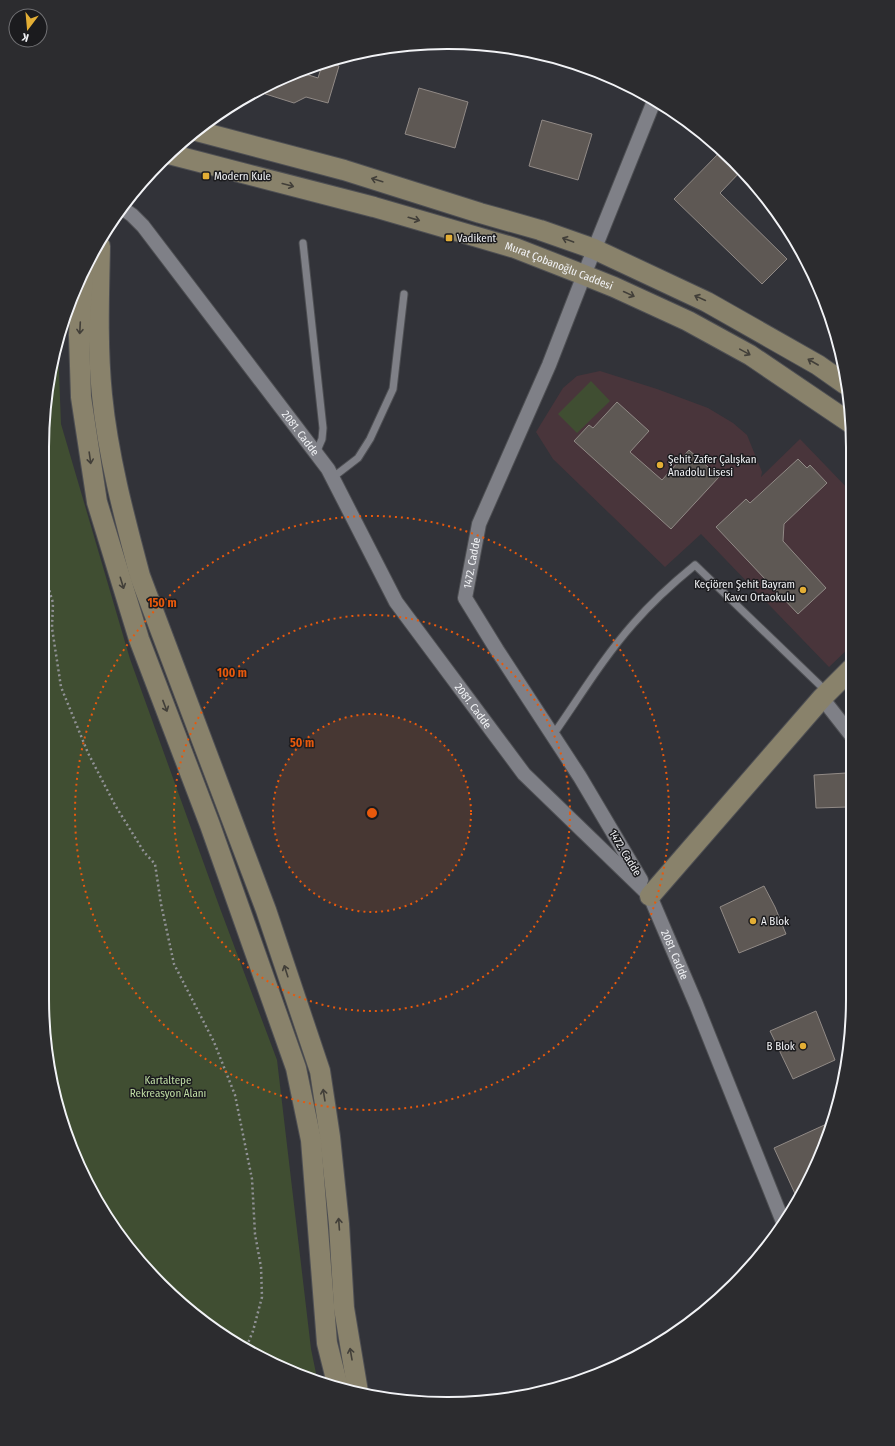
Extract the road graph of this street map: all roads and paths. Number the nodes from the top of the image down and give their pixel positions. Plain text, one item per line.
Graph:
1 (652, 105) edge
2 (203, 133) edge
3 (174, 158) edge
4 (127, 211) edge
5 (303, 243) dead end
6 (594, 249) junction
7 (100, 252) edge
8 (584, 275) junction
9 (82, 288) edge
10 (404, 294) dead end
11 (840, 381) edge
12 (845, 419) edge
13 (316, 453) junction
14 (332, 478) junction
15 (49, 588) edge
16 (846, 674) edge
17 (824, 695) junction
18 (846, 728) edge
19 (553, 735) junction
20 (650, 896) junction
21 (781, 1217) edge
22 (248, 1344) edge
23 (336, 1381) edge
24 (357, 1386) edge

1 - 6 street, 1472. Cadde
6 -> 2 main road
3 -> 8 main road, Murat Çobanoğlu Caddesi
4 - 13 street, 2081. Cadde
5 - 13 lane
6 - 8 street, 1472. Cadde
11 -> 6 main road
24 -> 7 main road
8 -> 12 main road, Murat Çobanoğlu Caddesi
8 - 19 street, 1472. Cadde
9 -> 23 main road
10 - 14 lane
13 - 14 street, 2081. Cadde
14 - 20 street, 2081. Cadde
15 - 22 path
16 - 17 main road
17 - 18 street
17 - 19 lane
17 - 20 main road
19 - 20 street, 1472. Cadde
20 - 21 street, 2081. Cadde

